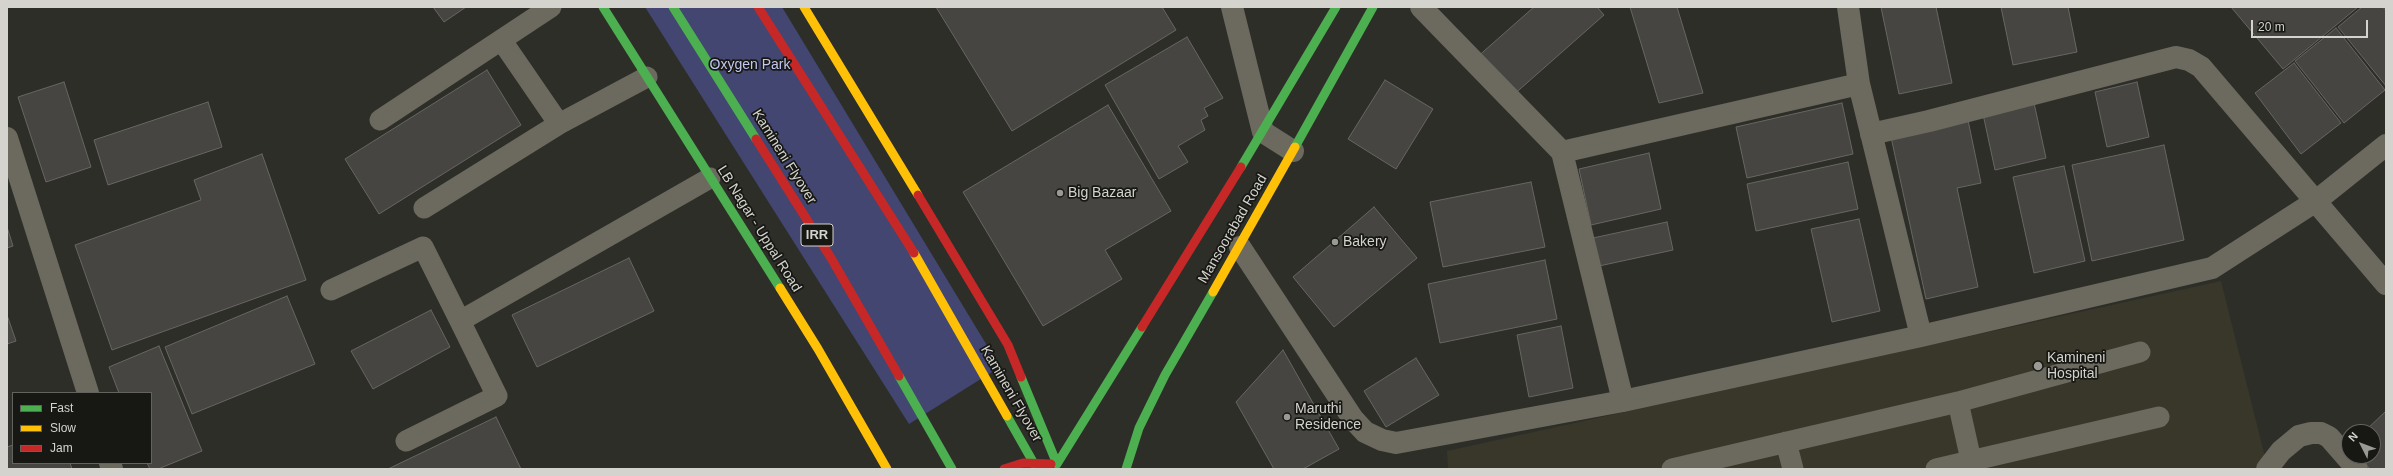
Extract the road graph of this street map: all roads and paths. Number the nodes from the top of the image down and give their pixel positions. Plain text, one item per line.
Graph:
1 (551, 7) edge
2 (603, 7) edge
3 (673, 7) edge
4 (758, 7) edge
5 (804, 7) edge
6 (1336, 7) edge
7 (1373, 7) edge
8 (1421, 7) edge
9 (1848, 7) edge
10 (1232, 9) edge
11 (502, 41) junction
12 (647, 77) junction
13 (1859, 84) junction
14 (380, 120) dead end
15 (559, 124) junction
16 (1263, 132) junction
17 (1871, 134) junction
18 (7, 138) edge
19 (2386, 145) edge
20 (1293, 150) junction
21 (1562, 152) junction
22 (710, 178) junction
23 (2316, 201) junction
24 (424, 208) dead end
25 (1240, 246) junction
26 (2386, 284) edge
27 (331, 290) dead end
28 (460, 320) junction
29 (1921, 336) junction
30 (2140, 352) dead end
31 (88, 392) edge
32 (1623, 401) junction
33 (1958, 402) junction
34 (2159, 417) dead end
35 (406, 441) dead end
36 (1786, 442) junction
37 (1056, 464) junction
38 (1972, 465) edge
39 (887, 469) edge
40 (952, 469) edge
41 (1004, 469) edge
42 (1037, 469) edge
43 (1069, 469) edge
44 (1126, 469) edge
45 (1672, 469) edge
46 (1793, 469) edge
47 (1936, 469) edge
48 (2267, 469) edge
49 (2357, 469) edge

1 - 11 lane
2 - 12 main road, LB Nagar - Uppal Road
3 - 40 main road, Kamineni Flyover / IRR
4 - 42 main road, Kamineni Flyover
5 - 37 main road
6 - 16 main road
7 - 20 main road, Mansoorabad Road
8 - 21 street
9 - 13 street
10 - 16 street
11 - 14 lane
11 - 15 lane
12 - 15 lane
12 - 22 main road, LB Nagar - Uppal Road
13 - 17 street
13 - 21 street
15 - 24 lane
16 - 20 street
16 - 37 main road
17 - 23 street
17 - 29 street
18 - 31 street
19 - 23 street
20 - 25 main road, Mansoorabad Road
21 - 32 street
22 - 28 lane
22 - 39 main road, LB Nagar - Uppal Road
23 - 26 street
23 - 29 street
25 - 32 street
25 - 44 main road, Mansoorabad Road
27 - 28 lane
28 - 35 lane
29 - 32 street
30 - 33 lane
33 - 36 lane
33 - 38 lane
34 - 38 lane
36 - 45 lane
36 - 46 lane
37 - 41 main road
37 - 43 main road
38 - 47 lane
48 - 49 street

